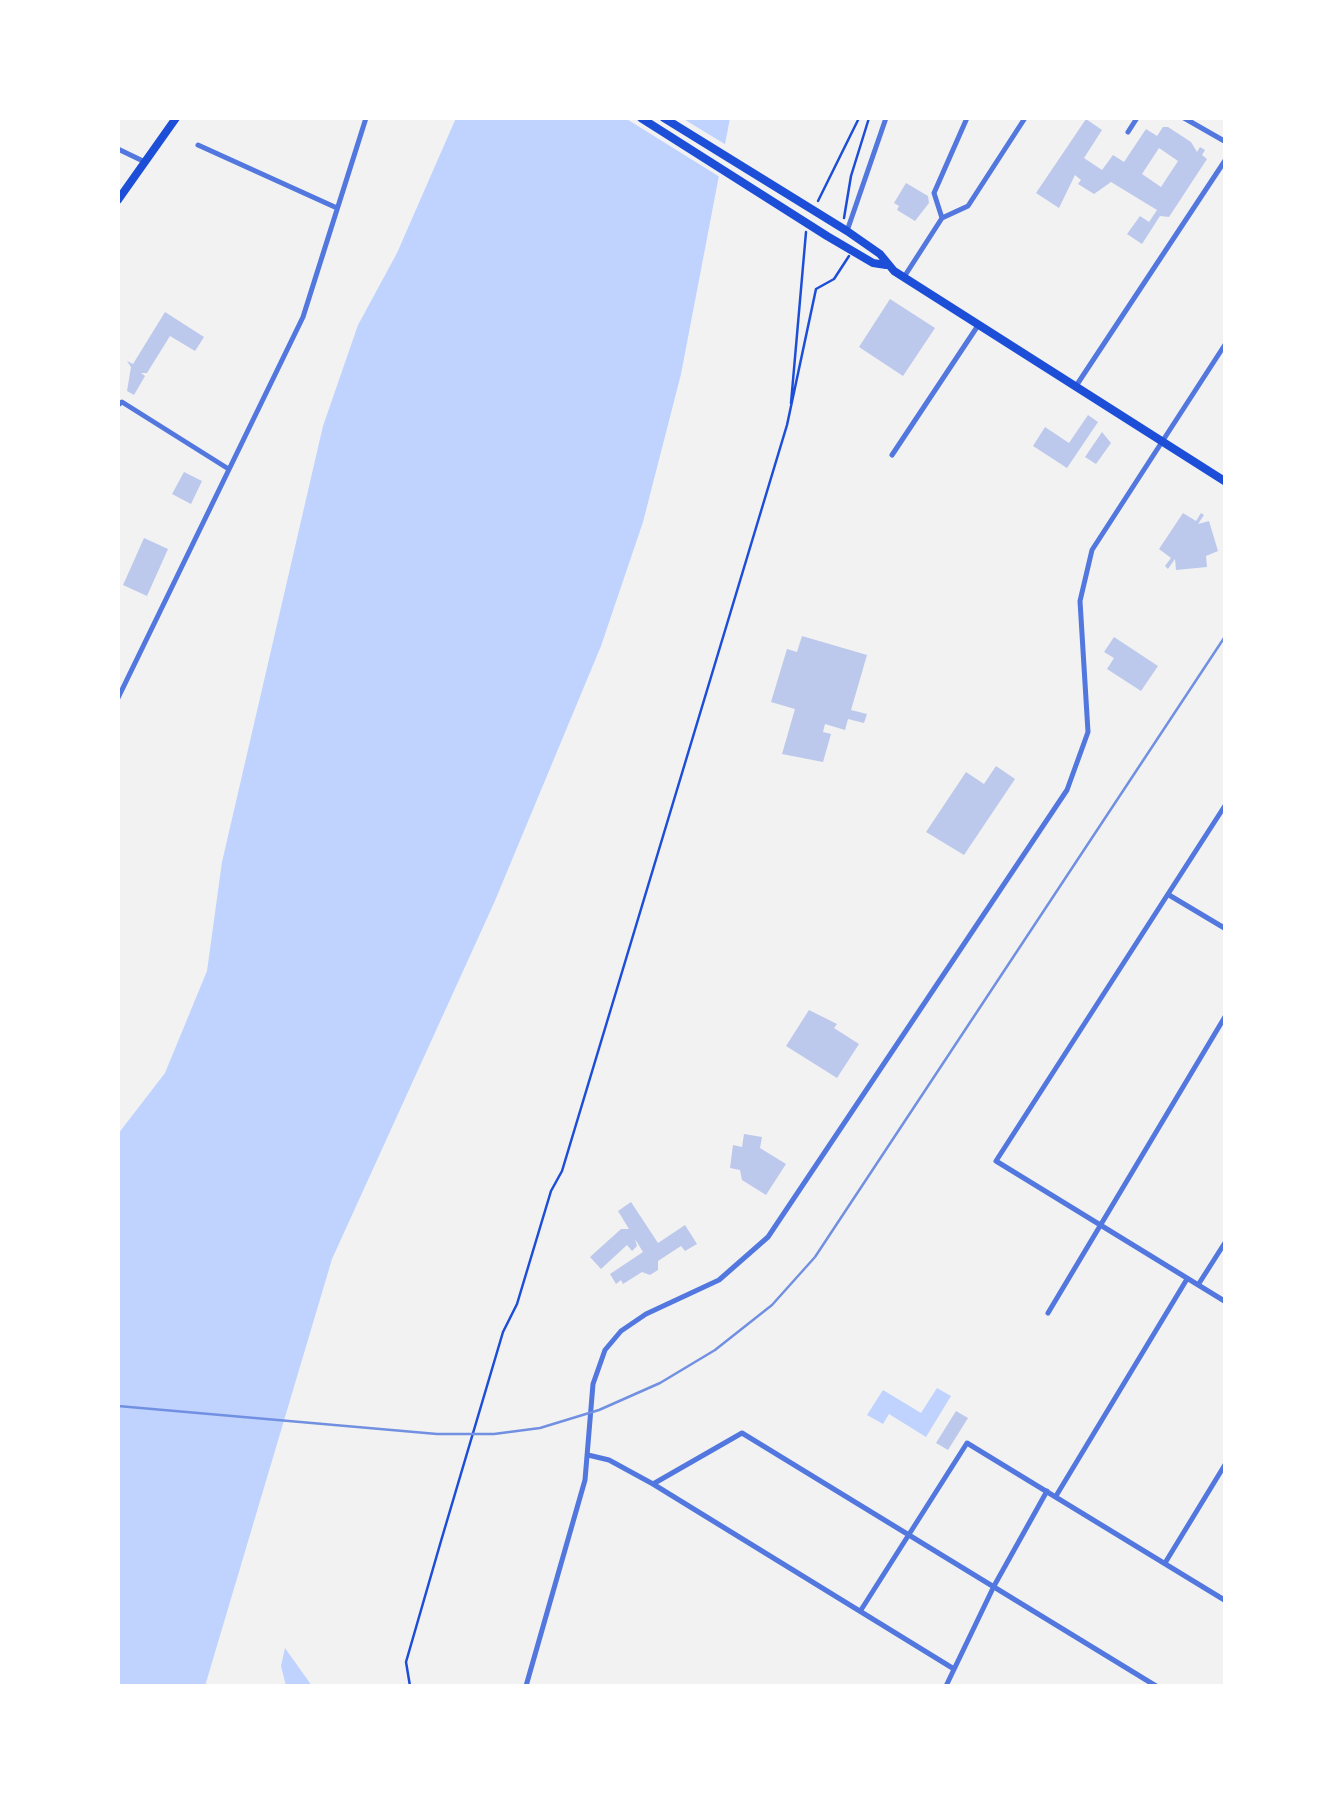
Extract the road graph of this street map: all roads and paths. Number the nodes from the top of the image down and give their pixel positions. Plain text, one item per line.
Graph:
1 (176, 118) edge
2 (366, 118) edge
3 (641, 118) edge
4 (664, 118) edge
5 (859, 118) edge
6 (869, 118) edge
7 (886, 118) edge
8 (967, 118) edge
9 (1026, 118) edge
10 (1137, 118) edge
11 (1184, 118) edge
12 (1128, 132) dead end
13 (1226, 142) edge
14 (198, 145) dead end
15 (118, 149) edge
16 (1226, 160) edge
17 (145, 162) junction
18 (821, 195) dead end
19 (118, 200) edge
20 (336, 208) junction
21 (844, 218) dead end
22 (942, 218) junction
23 (847, 231) junction
24 (803, 242) dead end
25 (848, 258) dead end
26 (886, 264) junction
27 (904, 276) junction
28 (980, 324) junction
29 (1226, 343) edge
30 (1076, 386) junction
31 (118, 404) edge
32 (792, 406) junction
33 (1161, 441) junction
34 (892, 454) dead end
35 (227, 468) junction
36 (1226, 482) edge
37 (118, 698) edge
38 (1226, 804) edge
39 (1169, 895) junction
40 (1226, 929) edge
41 (1226, 1015) edge
42 (1098, 1226) junction
43 (1226, 1241) edge
44 (1187, 1279) junction
45 (1198, 1285) junction
46 (1226, 1302) edge
47 (1048, 1313) dead end
48 (588, 1455) junction
49 (1226, 1463) edge
50 (653, 1484) junction
51 (1047, 1490) junction
52 (1056, 1496) junction
53 (908, 1532) junction
54 (1165, 1564) junction
55 (994, 1586) junction
56 (1226, 1601) edge
57 (861, 1610) junction
58 (954, 1669) junction
59 (410, 1686) edge
60 (526, 1686) edge
61 (946, 1686) edge
62 (1156, 1686) edge

1 - 17 main road
2 - 20 street
3 - 26 main road
4 - 23 main road
5 - 18 path
6 - 21 path
7 - 23 street
8 - 22 street
9 - 22 street
10 - 12 street
11 - 13 street
14 - 20 street
15 - 17 street
16 - 30 street
17 - 19 main road
20 - 35 street
22 - 27 street
23 - 26 main road
24 - 32 path
25 - 32 path
26 - 27 main road
27 - 28 main road
28 - 30 main road
28 - 34 street
29 - 33 street
30 - 33 main road
31 - 35 street
32 - 59 path
33 - 36 main road
33 - 48 street
35 - 37 street
38 - 39 street
39 - 40 street
39 - 42 street
41 - 42 street
42 - 44 street
42 - 47 street
43 - 45 street
44 - 45 street
44 - 52 street
45 - 46 street
48 - 50 street
48 - 60 street
49 - 54 street
50 - 53 street
50 - 57 street
51 - 52 street
51 - 53 street
51 - 55 street
52 - 54 street
53 - 55 street
53 - 57 street
54 - 56 street
55 - 58 street
55 - 62 street
57 - 58 street
58 - 61 street

